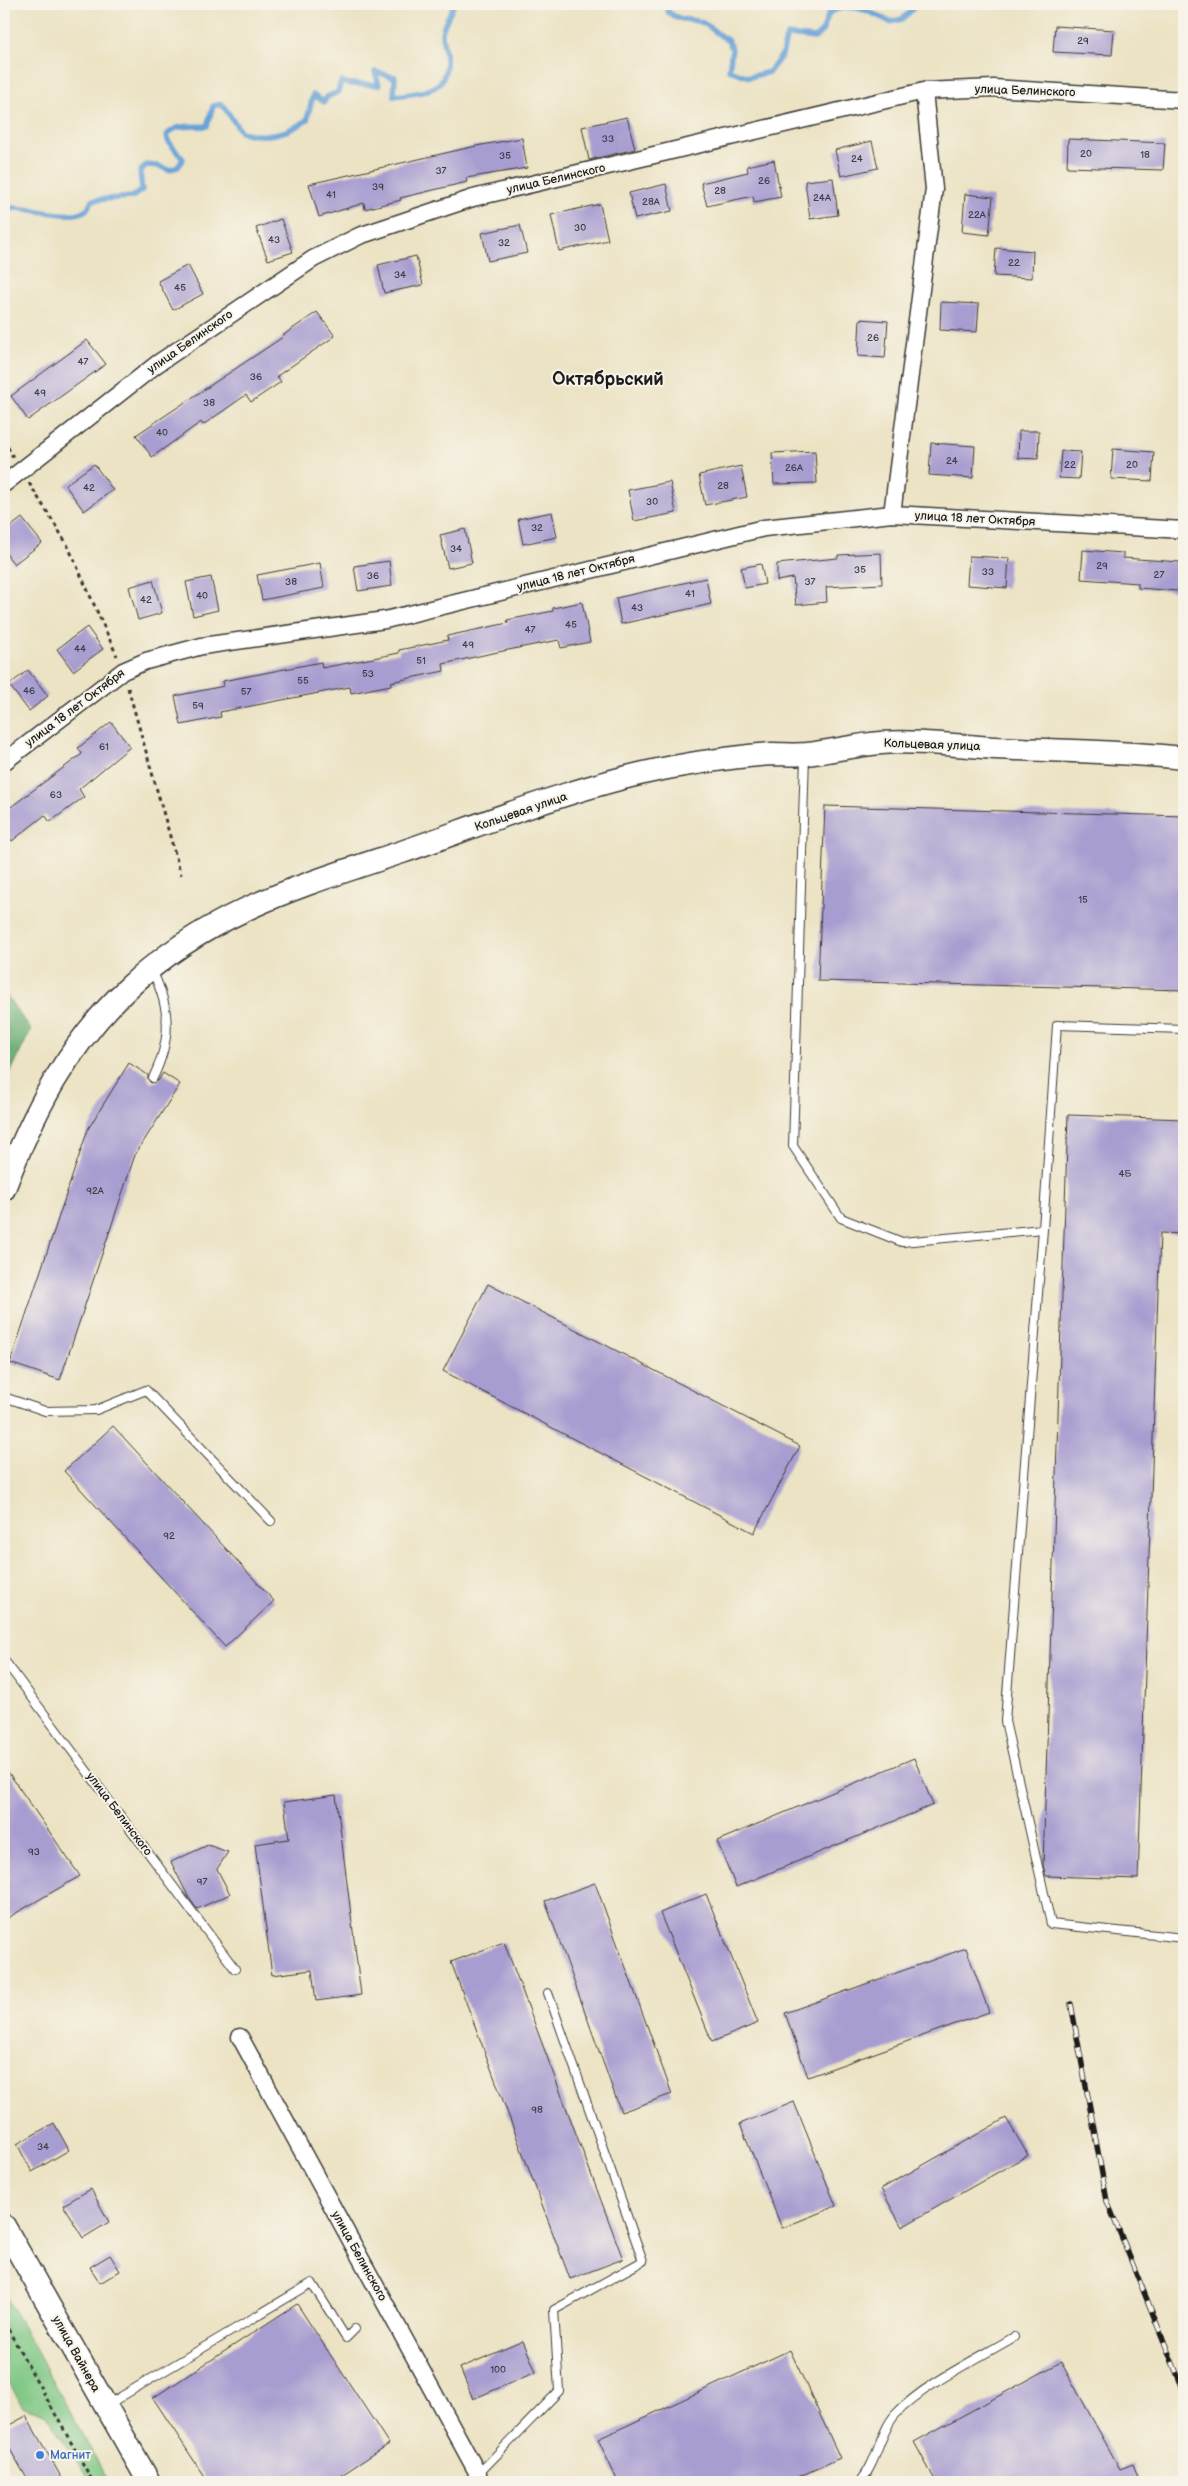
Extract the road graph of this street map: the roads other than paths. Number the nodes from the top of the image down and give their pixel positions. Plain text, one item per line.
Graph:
1 (924, 91) junction
2 (1184, 100) edge
3 (4, 484) edge
4 (892, 514) junction
5 (1184, 530) edge
6 (805, 754) junction
7 (1184, 758) edge
8 (4, 762) edge
9 (151, 968) junction
10 (1184, 1029) edge
11 (153, 1078) dead end
12 (4, 1188) edge
13 (1043, 1229) junction
14 (4, 1398) edge
15 (271, 1521) dead end
16 (4, 1660) edge
17 (1184, 1938) edge
18 (235, 1969) dead end
19 (548, 1993) dead end
20 (240, 2037) dead end
21 (4, 2226) edge
22 (355, 2329) dead end
23 (1014, 2337) dead end
24 (106, 2406) junction
25 (471, 2478) edge
26 (149, 2482) edge
27 (860, 2482) edge

1 - 2 street, улица Белинского
1 - 3 street, улица Белинского
1 - 4 street
4 - 5 street, улица 18 лет Октября
4 - 8 street, улица 18 лет Октября
6 - 7 street, Кольцевая улица
6 - 9 street, Кольцевая улица
6 - 13 lane
9 - 11 lane
9 - 12 street, Кольцевая улица
10 - 13 lane
13 - 17 lane
14 - 15 lane
16 - 18 lane, улица Белинского
19 - 25 lane
20 - 25 street, улица Белинского
21 - 24 street, улица Вайнера
22 - 24 lane
23 - 27 lane
24 - 26 street, улица Вайнера

